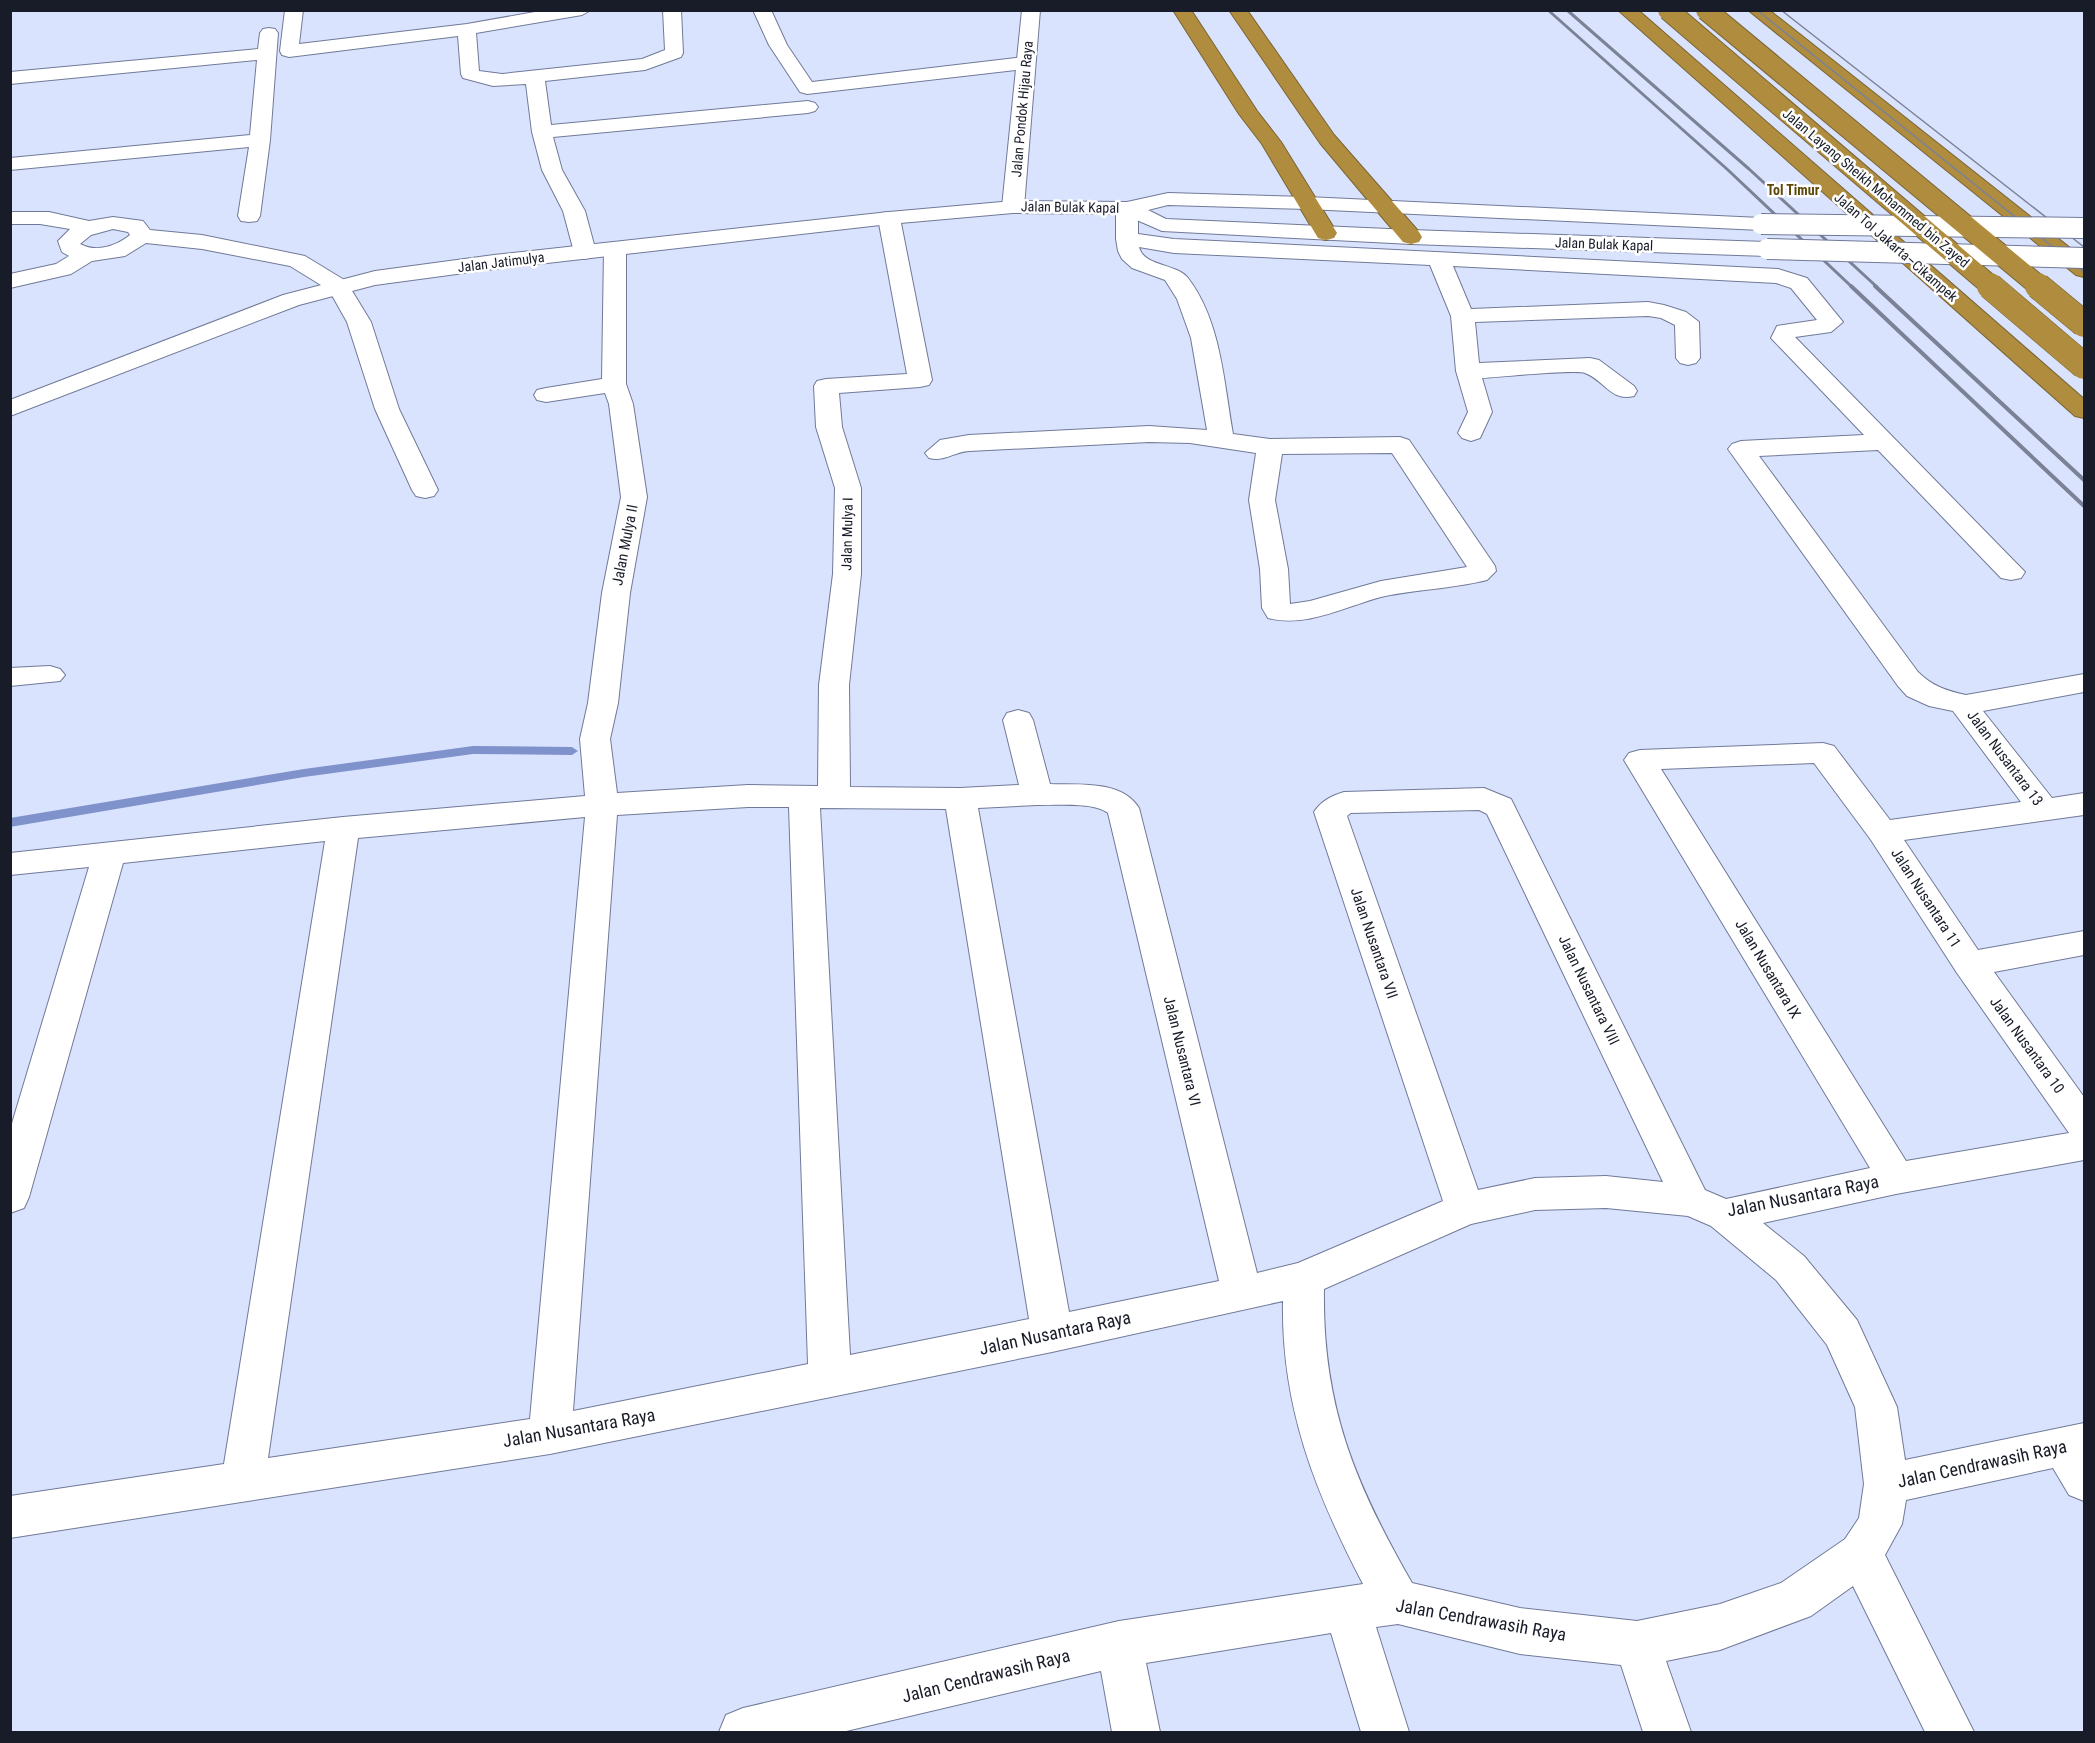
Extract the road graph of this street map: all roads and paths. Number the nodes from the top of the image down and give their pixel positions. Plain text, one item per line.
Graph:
1 (271, 10) edge
2 (294, 10) edge
3 (582, 10) edge
4 (672, 10) edge
5 (762, 10) edge
6 (1031, 10) edge
7 (1182, 10) edge
8 (1238, 10) edge
9 (1627, 10) edge
10 (1668, 10) edge
11 (1706, 10) edge
12 (1757, 10) edge
13 (1770, 10) edge
14 (467, 29) junction
15 (267, 54) junction
16 (1025, 63) junction
17 (535, 77) junction
18 (1842, 77) junction
19 (10, 78) edge
20 (808, 107) dead end
21 (542, 132) junction
22 (1327, 139) junction
23 (260, 140) junction
24 (1271, 142) junction
25 (10, 164) edge
26 (1307, 203) junction
27 (1013, 207) junction
28 (1127, 208) junction
29 (1388, 208) junction
30 (249, 216) dead end
31 (10, 218) edge
32 (890, 218) junction
33 (87, 228) junction
34 (2085, 228) edge
35 (1326, 233) junction
36 (141, 236) junction
37 (1411, 237) junction
38 (1127, 239) junction
39 (615, 249) junction
40 (585, 252) junction
41 (88, 254) junction
42 (2085, 258) edge
43 (1439, 261) junction
44 (2085, 270) edge
45 (10, 281) edge
46 (338, 286) junction
47 (1463, 316) junction
48 (2085, 324) edge
49 (1688, 358) dead end
50 (2085, 366) edge
51 (1468, 371) junction
52 (614, 384) junction
53 (1625, 391) dead end
54 (546, 395) dead end
55 (10, 409) edge
56 (2085, 411) edge
57 (1471, 433) dead end
58 (1222, 441) junction
59 (1883, 441) junction
60 (1270, 447) junction
61 (938, 453) dead end
62 (425, 490) dead end
63 (2011, 572) dead end
64 (50, 675) dead end
65 (10, 677) edge
66 (2085, 683) edge
67 (1966, 705) junction
68 (1018, 720) dead end
69 (1641, 760) joint
70 (1036, 794) junction
71 (819, 798) junction
72 (960, 798) junction
73 (1470, 799) joint
74 (2085, 804) edge
75 (602, 805) junction
76 (2044, 811) junction
77 (343, 828) junction
78 (1882, 832) junction
79 (109, 853) junction
80 (10, 864) edge
81 (2085, 943) edge
82 (1969, 964) junction
83 (2085, 1125) edge
84 (2085, 1145) edge
85 (1896, 1178) junction
86 (10, 1197) edge
87 (1708, 1208) junction
88 (1465, 1209) junction
89 (1304, 1279) junction
90 (1242, 1294) junction
91 (1052, 1334) junction
92 (830, 1379) junction
93 (550, 1436) junction
94 (2077, 1456) edge
95 (243, 1480) junction
96 (1886, 1484) junction
97 (10, 1517) edge
98 (1861, 1554) junction
99 (1398, 1602) junction
100 (1347, 1608) junction
101 (1119, 1644) junction
102 (1636, 1644) junction
103 (850, 1721) edge
104 (743, 1732) edge
105 (1136, 1732) edge
106 (1385, 1732) edge
107 (1667, 1732) edge
108 (1950, 1732) edge

1 - 15 street
2 - 14 street
3 - 14 street
4 - 17 street
5 - 16 street
6 - 16 street, Jalan Pondok Hijau Raya
7 - 24 highway
8 - 22 highway
9 - 56 highway, Jalan Tol Jakarta–Cikampek
10 - 50 highway, Jalan Layang Sheikh Mohammed bin Zayed, bridge
11 - 48 highway, Jalan Layang Sheikh Mohammed bin Zayed, bridge
12 - 18 highway
13 - 18 highway
14 - 17 street
15 - 19 street
15 - 23 street
16 - 27 street, Jalan Pondok Hijau Raya
17 - 21 street
18 - 44 highway
20 - 21 street
21 - 40 street
22 - 24 highway
22 - 29 highway
23 - 25 street
23 - 30 street
24 - 26 highway
26 - 28 street, Jalan Bulak Kapal
26 - 29 street, Jalan Bulak Kapal
26 - 35 highway
27 - 28 street, Jalan Bulak Kapal
27 - 32 street, Jalan Jatimulya
28 - 35 street, Jalan Bulak Kapal
28 - 38 street
29 - 34 street, Jalan Bulak Kapal, bridge
29 - 37 highway
31 - 33 street
32 - 39 street, Jalan Jatimulya
32 - 71 street, Jalan Mulya I
33 - 36 street
33 - 41 street
35 - 37 street, Jalan Bulak Kapal
36 - 41 street
36 - 46 street
37 - 42 street, Jalan Bulak Kapal, bridge
38 - 43 street
38 - 58 street
39 - 40 street, Jalan Jatimulya
39 - 52 street, Jalan Mulya II
40 - 46 street, Jalan Jatimulya
41 - 45 street
43 - 47 street
43 - 59 street
46 - 55 street, Jalan Jatimulya
46 - 62 street
47 - 49 street
47 - 51 street
51 - 53 street
51 - 57 street
52 - 54 street
52 - 75 street, Jalan Mulya II
58 - 60 street
58 - 61 street
59 - 63 street
59 - 67 street
60 - 60 street
64 - 65 street
66 - 67 street
67 - 76 street, Jalan Nusantara 13
68 - 70 street
69 - 78 street, Jalan Nusantara 11
69 - 85 street, Jalan Nusantara IX
70 - 72 street
70 - 90 street, Jalan Nusantara VI
71 - 72 street
71 - 75 street
71 - 92 street
72 - 91 street
73 - 87 street, Jalan Nusantara VIII
73 - 88 street, Jalan Nusantara VII
74 - 76 street
75 - 77 street
75 - 93 street, Jalan Mulya II
76 - 78 street
77 - 79 street
77 - 95 street
78 - 82 street, Jalan Nusantara 11
79 - 80 street
79 - 86 street
81 - 82 street
82 - 83 street, Jalan Nusantara 10
84 - 85 street, Jalan Nusantara Raya
85 - 87 street, Jalan Nusantara Raya
87 - 88 street, Jalan Nusantara Raya
87 - 96 street
88 - 89 street, Jalan Nusantara Raya
89 - 90 street, Jalan Nusantara Raya
89 - 99 street
90 - 91 street, Jalan Nusantara Raya
91 - 92 street, Jalan Nusantara Raya
92 - 93 street, Jalan Nusantara Raya
93 - 95 street, Jalan Nusantara Raya
94 - 96 street, Jalan Cendrawasih Raya
95 - 97 street, Jalan Nusantara Raya
96 - 98 street, Jalan Cendrawasih Raya
98 - 102 street, Jalan Cendrawasih Raya
98 - 108 street
99 - 100 street, Jalan Cendrawasih Raya
99 - 102 street, Jalan Cendrawasih Raya
100 - 101 street, Jalan Cendrawasih Raya
100 - 106 street
101 - 103 street, Jalan Cendrawasih Raya
101 - 105 street
102 - 107 street
103 - 104 street, Jalan Cendrawasih Raya

